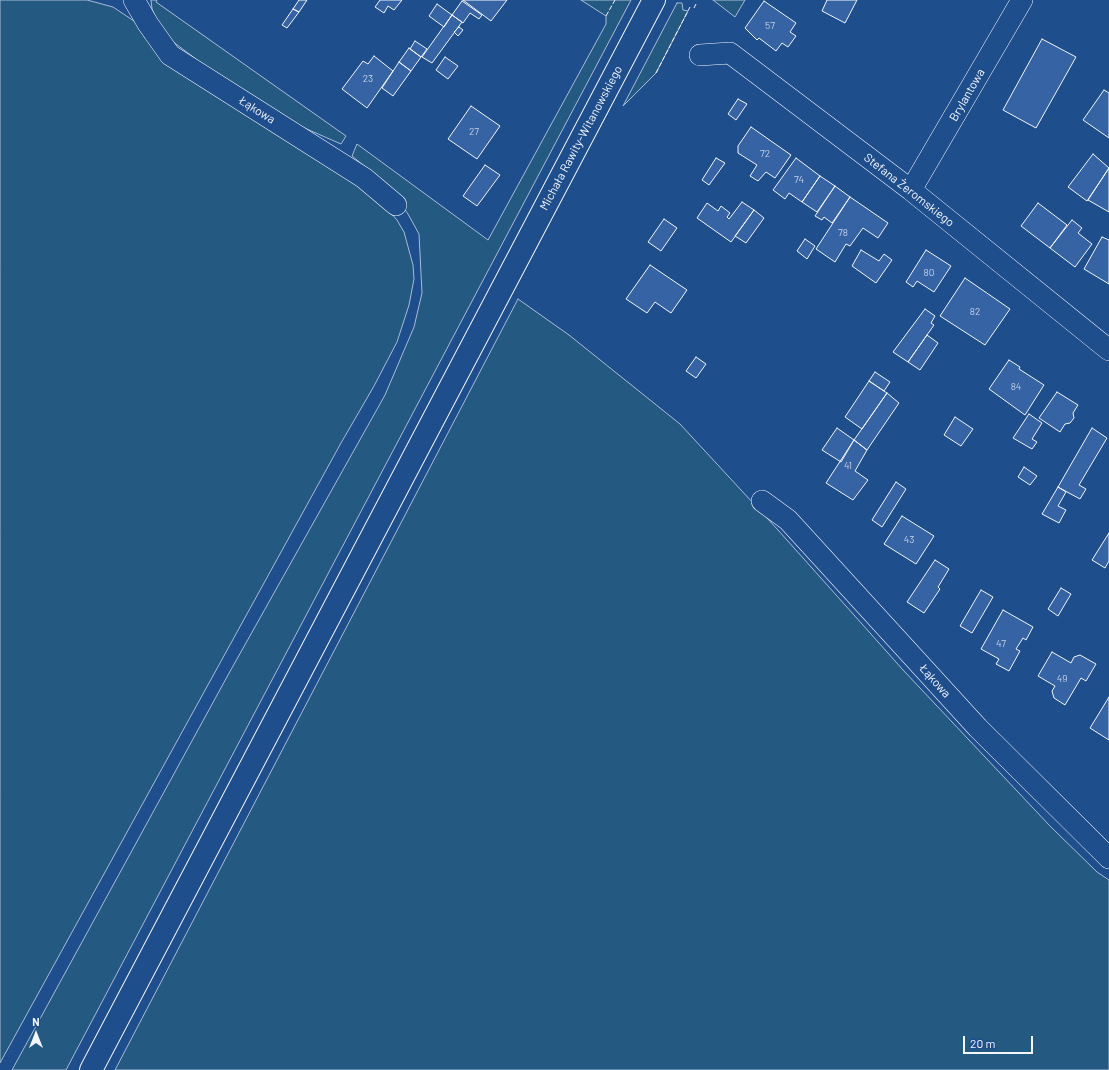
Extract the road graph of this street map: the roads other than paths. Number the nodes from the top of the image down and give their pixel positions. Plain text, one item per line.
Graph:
1 (118, 0) edge
2 (133, 0) edge
3 (654, 0) edge
4 (1022, 0) edge
5 (700, 56) dead end
6 (911, 190) junction
7 (396, 205) dead end
8 (1109, 350) edge
9 (762, 502) dead end
10 (1109, 858) edge
11 (91, 1070) edge

1 - 2 street, Łąkowa
2 - 7 street, Łąkowa
3 - 11 main road, Michała Rawity-Witanowskiego
4 - 6 street, Brylantowa
5 - 6 street, Stefana Żeromskiego
6 - 8 street, Stefana Żeromskiego
9 - 10 street, Łąkowa

